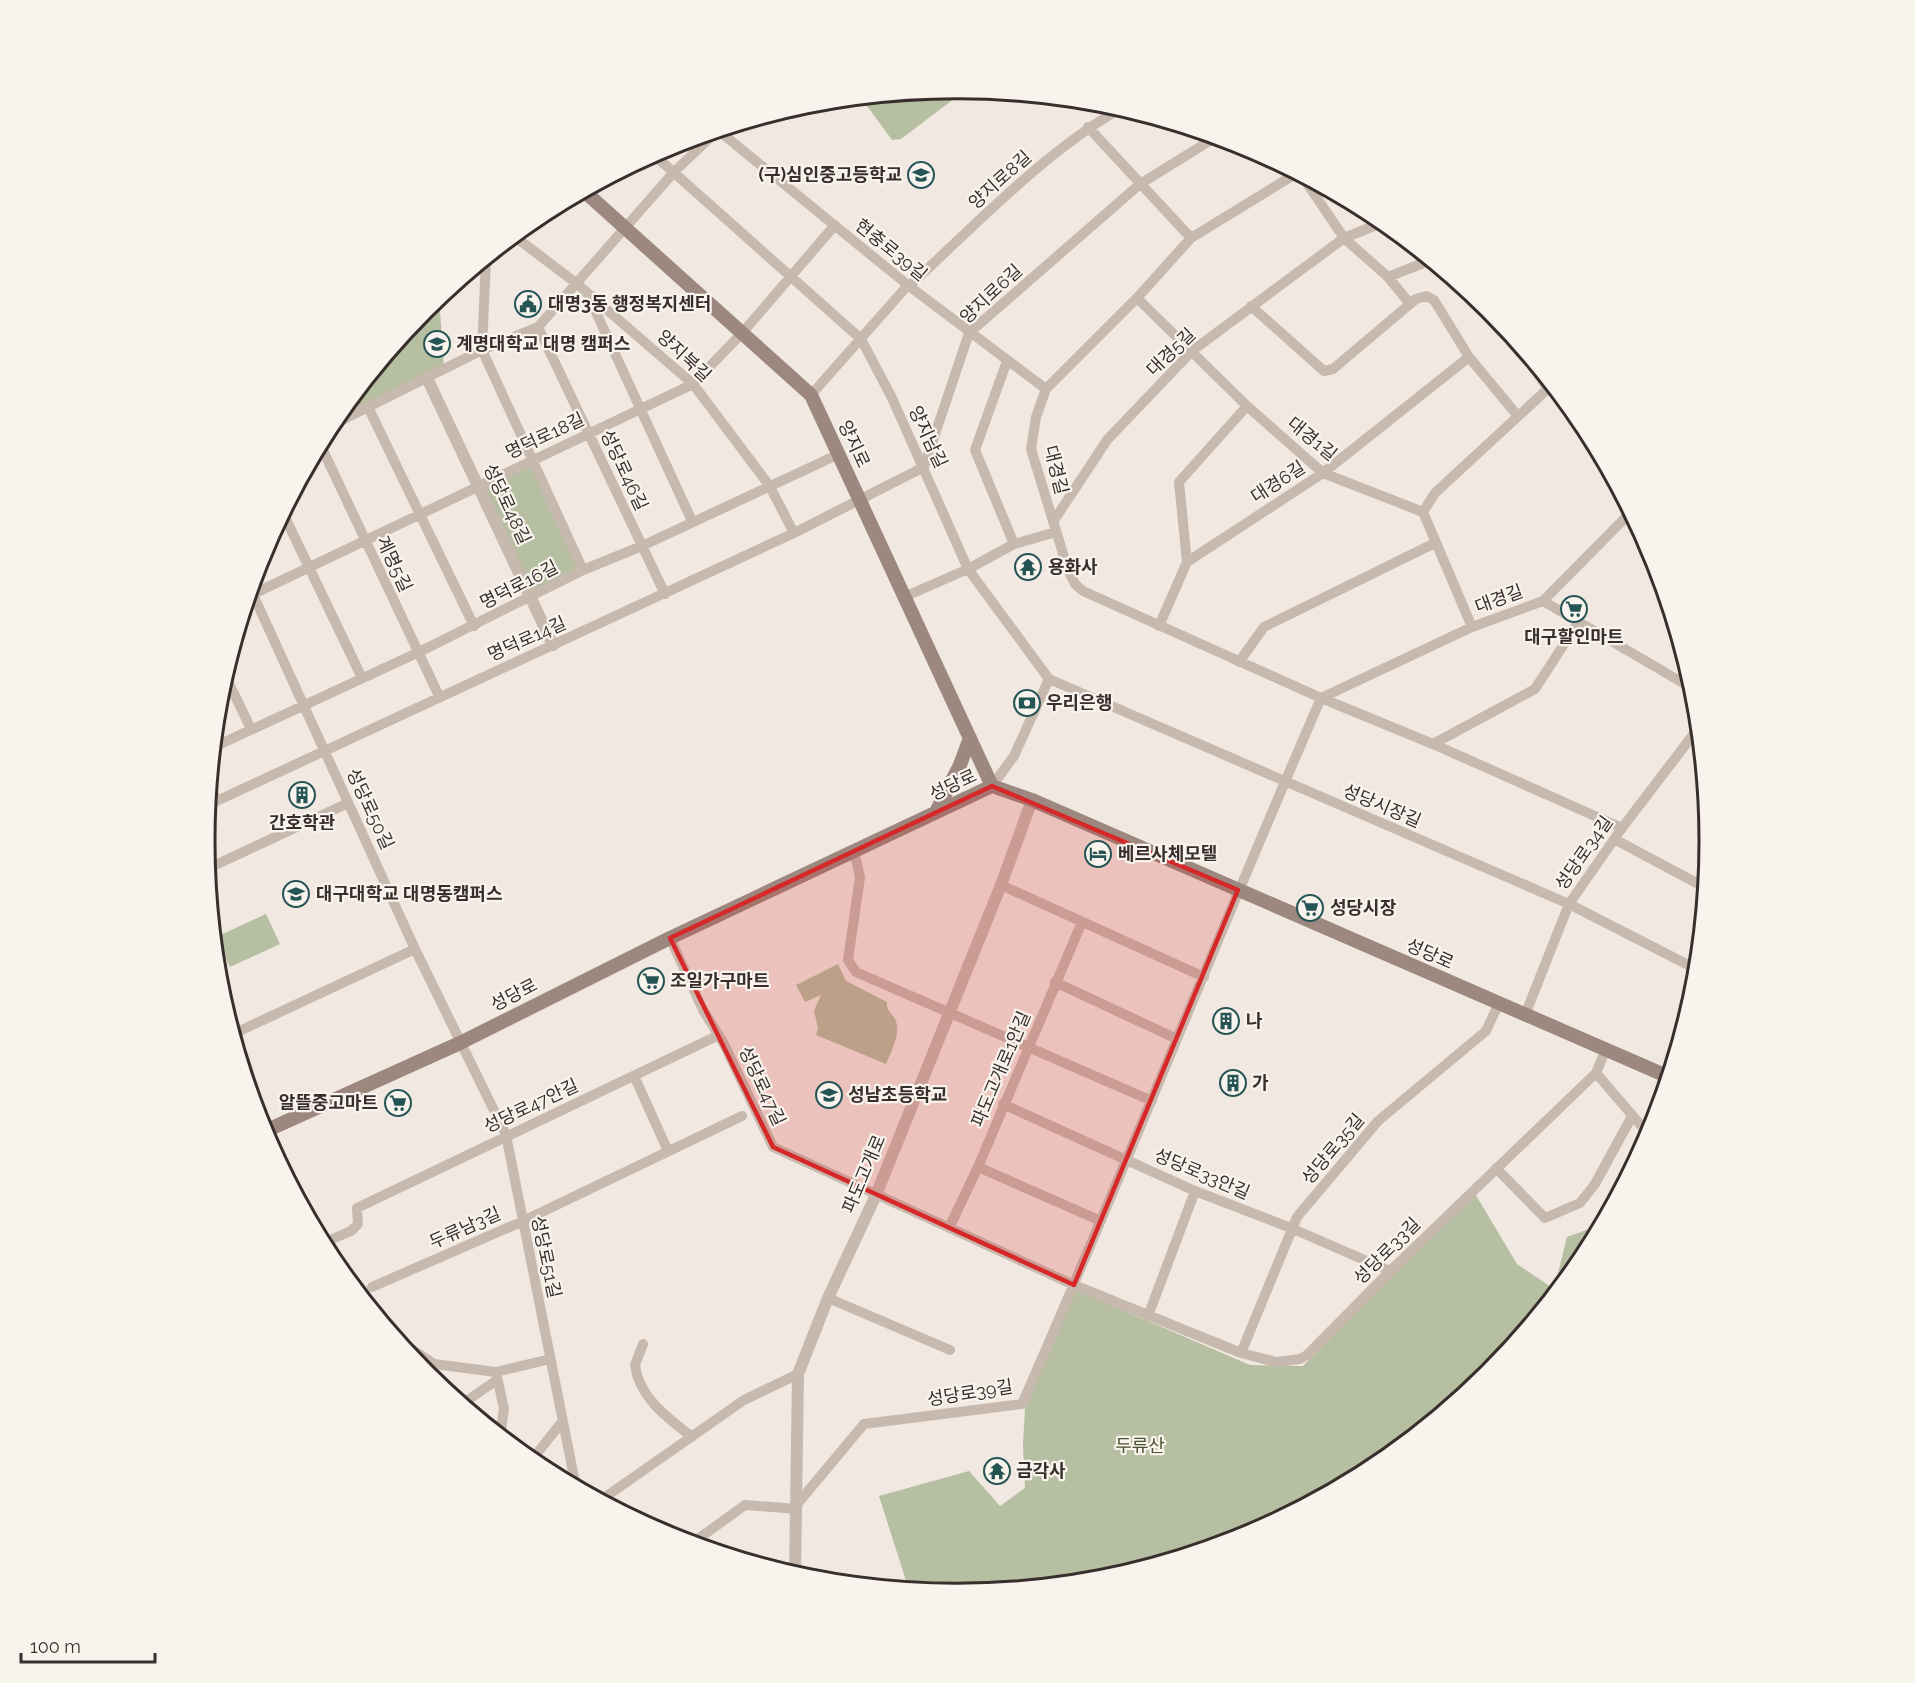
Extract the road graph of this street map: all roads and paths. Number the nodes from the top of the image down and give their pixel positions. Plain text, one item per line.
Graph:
1 (1109, 115) edge
2 (1088, 127) junction
3 (725, 136) edge
4 (1207, 142) edge
5 (704, 144) edge
6 (661, 161) edge
7 (674, 172) junction
8 (1289, 178) edge
9 (1140, 184) junction
10 (1310, 189) edge
11 (590, 196) edge
12 (835, 225) junction
13 (1373, 226) edge
14 (625, 229) junction
15 (1191, 238) junction
16 (1344, 238) junction
17 (521, 241) edge
18 (1423, 263) edge
19 (486, 268) edge
20 (791, 276) junction
21 (1388, 277) junction
22 (576, 283) junction
23 (909, 286) junction
24 (586, 292) junction
25 (1137, 298) junction
26 (1410, 304) junction
27 (1251, 306) junction
28 (538, 327) junction
29 (743, 332) junction
30 (969, 333) junction
31 (861, 339) junction
32 (482, 350) junction
33 (1192, 351) junction
34 (1469, 357) junction
35 (1007, 361) junction
36 (427, 378) junction
37 (693, 384) junction
38 (1046, 389) junction
39 (1547, 389) edge
40 (811, 394) junction
41 (1247, 406) junction
42 (368, 407) junction
43 (640, 409) junction
44 (1517, 415) junction
45 (349, 417) edge
46 (589, 434) junction
47 (324, 454) edge
48 (839, 454) junction
49 (531, 461) junction
50 (924, 467) junction
51 (1323, 473) junction
52 (478, 485) junction
53 (769, 485) junction
54 (860, 500) junction
55 (1423, 512) junction
56 (419, 515) junction
57 (1625, 518) edge
58 (692, 521) junction
59 (288, 523) edge
60 (1054, 527) junction
61 (794, 533) junction
62 (365, 541) junction
63 (1435, 543) junction
64 (1014, 544) junction
65 (642, 546) junction
66 (1186, 562) junction
67 (308, 567) junction
68 (968, 569) junction
69 (583, 570) junction
70 (259, 589) edge
71 (665, 594) junction
72 (904, 597) junction
73 (531, 598) junction
74 (1544, 600) junction
75 (255, 601) edge
76 (1579, 621) junction
77 (474, 626) junction
78 (1159, 626) junction
79 (1472, 627) junction
80 (554, 645) junction
81 (417, 653) junction
82 (1239, 662) junction
83 (362, 678) junction
84 (1049, 679) junction
85 (1683, 683) edge
86 (231, 688) edge
87 (439, 696) junction
88 (1321, 698) junction
89 (305, 704) junction
90 (251, 729) junction
91 (1692, 736) edge
92 (970, 738) junction
93 (221, 743) edge
94 (1433, 744) junction
95 (325, 753) junction
96 (1284, 782) junction
97 (992, 786) junction
98 (1032, 800) junction
99 (217, 801) edge
100 (348, 803) junction
101 (936, 812) junction
102 (1622, 828) junction
103 (1614, 839) junction
104 (854, 851) junction
105 (216, 865) edge
106 (1698, 884) edge
107 (1001, 885) junction
108 (1238, 890) junction
109 (1569, 904) junction
110 (1082, 922) junction
111 (670, 938) junction
112 (415, 949) junction
113 (1689, 966) edge
114 (1204, 977) junction
115 (1055, 982) junction
116 (1499, 1004) junction
117 (950, 1012) junction
118 (1525, 1015) junction
119 (239, 1031) edge
120 (719, 1035) junction
121 (1177, 1038) junction
122 (460, 1042) junction
123 (1028, 1045) junction
124 (1606, 1049) junction
125 (1596, 1073) junction
126 (1663, 1074) edge
127 (634, 1078) junction
128 (749, 1099) junction
129 (1152, 1101) junction
130 (1003, 1104) junction
131 (742, 1116) junction
132 (1632, 1116) junction
133 (759, 1118) junction
134 (1642, 1127) edge
135 (273, 1128) edge
136 (506, 1136) junction
137 (669, 1151) junction
138 (1128, 1161) junction
139 (978, 1167) junction
140 (1496, 1168) junction
141 (1195, 1191) junction
142 (876, 1195) junction
143 (1101, 1221) junction
144 (521, 1222) junction
145 (949, 1228) junction
146 (1291, 1228) junction
147 (330, 1239) edge
148 (1390, 1271) junction
149 (1074, 1285) junction
150 (372, 1287) dead end
151 (828, 1298) junction
152 (1148, 1316) junction
153 (643, 1344) dead end
154 (950, 1350) dead end
155 (1241, 1353) junction
156 (422, 1356) edge
157 (549, 1359) junction
158 (434, 1364) junction
159 (431, 1366) edge
160 (798, 1374) junction
161 (496, 1376) junction
162 (467, 1400) edge
163 (561, 1422) junction
164 (501, 1428) edge
165 (692, 1437) junction
166 (537, 1453) edge
167 (574, 1477) edge
168 (607, 1496) edge
169 (798, 1506) junction
170 (700, 1538) edge
171 (795, 1566) edge

1 - 2 street, 양지로8길
2 - 9 street
2 - 23 street, 양지로8길
3 - 12 street, 현충로39길
4 - 9 street, 양지로6길
5 - 7 street
6 - 7 street, 양지남길
7 - 14 street
7 - 20 street, 양지남길
8 - 15 street, 대경길
9 - 15 street
9 - 30 street, 양지로6길
10 - 16 street
11 - 14 main road, 양지로
12 - 20 street, 명덕로18길
12 - 23 street, 현충로39길
13 - 16 street, 대경5길
14 - 22 street
14 - 29 main road, 양지로
15 - 25 street, 대경길
16 - 21 street
16 - 27 street, 대경5길
17 - 22 street, 양지북길
18 - 21 street
19 - 32 street
20 - 29 street, 명덕로18길
20 - 31 street, 양지남길
21 - 26 street
22 - 24 street, 양지북길
22 - 28 street
23 - 30 street, 현충로39길
23 - 31 street, 양지로8길
24 - 37 street, 양지북길
24 - 43 street
25 - 33 street, 대경1길
25 - 38 street, 대경길
26 - 27 street
26 - 34 street
27 - 33 street, 대경5길
28 - 32 street
28 - 46 street, 성당로46길
29 - 37 street, 명덕로18길
29 - 40 main road, 양지로
30 - 35 street, 현충로39길
30 - 50 street, 양지로6길
31 - 40 street, 양지로8길
31 - 50 street, 양지남길
32 - 36 street
32 - 49 street
33 - 41 street, 대경1길
33 - 60 street, 대경5길
34 - 44 street
34 - 51 street, 대경6길
35 - 38 street, 현충로39길
35 - 64 street
36 - 42 street
36 - 52 street, 성당로48길
37 - 43 street, 명덕로18길
37 - 53 street, 양지북길
38 - 60 street, 대경길
39 - 44 street
40 - 48 main road, 양지로
41 - 51 street, 대경1길
41 - 66 street
42 - 45 street
42 - 56 street
43 - 46 street, 명덕로18길
43 - 58 street
44 - 55 street
46 - 49 street, 명덕로18길
46 - 65 street, 성당로46길
47 - 62 street, 계명5길
48 - 53 street, 명덕로16길
48 - 54 main road, 양지로
49 - 52 street, 명덕로18길
49 - 69 street
50 - 54 street
50 - 68 street, 양지남길
51 - 55 street, 대경1길
51 - 66 street, 대경6길
52 - 56 street, 명덕로18길
52 - 73 street, 성당로48길
53 - 58 street, 명덕로16길
53 - 61 street, 양지북길
54 - 61 street, 명덕로14길
54 - 72 main road, 양지로
55 - 63 street
56 - 62 street, 명덕로18길
56 - 77 street
57 - 74 street, 대경길
58 - 65 street, 명덕로16길
59 - 67 street
60 - 64 street
60 - 78 street, 대경길
61 - 71 street, 명덕로14길
62 - 67 street, 명덕로18길
62 - 81 street, 계명5길
63 - 79 street
63 - 82 street
64 - 68 street
65 - 69 street, 명덕로16길
65 - 71 street, 성당로46길
66 - 78 street
67 - 70 street, 명덕로18길
67 - 83 street
68 - 72 street
68 - 84 street, 양지남길
69 - 73 street, 명덕로16길
71 - 80 street, 명덕로14길
72 - 92 main road, 양지로
73 - 77 street, 명덕로16길
73 - 80 street, 성당로48길
74 - 76 street
74 - 79 street, 대경길
75 - 89 street, 성당로50길
76 - 85 street
76 - 94 street
77 - 81 street, 명덕로16길
78 - 82 street, 대경길
79 - 88 street, 대경길
80 - 87 street, 명덕로14길
81 - 83 street, 명덕로16길
81 - 87 street, 계명5길
82 - 88 street, 대경길
83 - 89 street, 명덕로16길
84 - 96 street, 성당시장길
84 - 97 street
86 - 90 street
87 - 95 street, 명덕로14길
88 - 94 street
88 - 96 street
89 - 90 street, 명덕로16길
89 - 95 street, 성당로50길
90 - 93 street, 명덕로16길
91 - 102 street, 성당로34길
92 - 97 main road, 양지로
92 - 101 main road
94 - 102 street
95 - 99 street, 명덕로14길
95 - 100 street, 성당로50길
96 - 108 street
96 - 109 street, 성당시장길
97 - 98 main road, 성당로
97 - 101 main road, 성당로
98 - 107 street, 파도고개로
98 - 108 main road, 성당로
100 - 105 street
100 - 112 street, 성당로50길
101 - 104 main road, 성당로
102 - 103 street, 성당로34길
103 - 106 street
103 - 109 street, 성당로34길
104 - 111 main road, 성당로
104 - 117 street
107 - 110 street
107 - 117 street, 파도고개로
108 - 114 street, 성당로39길
108 - 116 main road, 성당로
109 - 113 street, 성당시장길
109 - 118 street, 성당로34길
110 - 114 street
110 - 115 street, 파도고개로1안길
111 - 120 street, 성당로47길
111 - 122 main road, 성당로
112 - 119 street
112 - 122 street, 성당로50길
114 - 121 street, 성당로39길
115 - 121 street
115 - 123 street, 파도고개로1안길
116 - 118 main road, 성당로
116 - 146 street, 성당로35길
117 - 123 street
117 - 142 street, 파도고개로
118 - 124 main road, 성당로
120 - 127 street, 성당로47안길
120 - 128 street, 성당로47길
121 - 129 street, 성당로39길
122 - 135 main road, 성당로
122 - 136 street, 성당로51길
123 - 129 street
123 - 130 street, 파도고개로1안길
124 - 125 street, 성당로33길
124 - 126 main road, 성당로
125 - 132 street
125 - 140 street, 성당로33길
127 - 136 street, 성당로47안길
127 - 137 street
128 - 131 street
128 - 133 street, 성당로47길
129 - 138 street, 성당로39길
130 - 138 street, 성당로33안길
130 - 139 street, 파도고개로1안길
131 - 133 street
131 - 137 street, 두류남3길
132 - 134 street
132 - 140 street
133 - 142 street, 성당로47길
136 - 144 street, 성당로51길
136 - 147 street, 성당로47안길
137 - 144 street, 두류남3길
138 - 141 street, 성당로33안길
138 - 143 street, 성당로39길
139 - 143 street
139 - 145 street, 파도고개로1안길
140 - 148 street, 성당로33길
141 - 146 street, 성당로33안길
141 - 152 street
142 - 145 street, 성당로33길
142 - 151 street, 파도고개로
143 - 149 street, 성당로39길
144 - 150 street, 두류남3길
144 - 157 street, 성당로51길
145 - 149 street, 성당로33길
146 - 148 street, 성당로33안길
146 - 155 street, 성당로35길
148 - 155 street, 성당로33길
149 - 152 street, 성당로33길
149 - 169 street, 성당로39길
151 - 154 street
151 - 160 street, 파도고개로
152 - 155 street, 성당로33길
153 - 165 street
156 - 158 street
157 - 161 street
157 - 163 street, 성당로51길
158 - 159 street
158 - 161 street
160 - 165 street
160 - 169 street, 파도고개로
161 - 162 street
161 - 164 street
163 - 166 street
163 - 167 street, 성당로51길
165 - 168 street
169 - 170 street
169 - 171 street, 파도고개로

